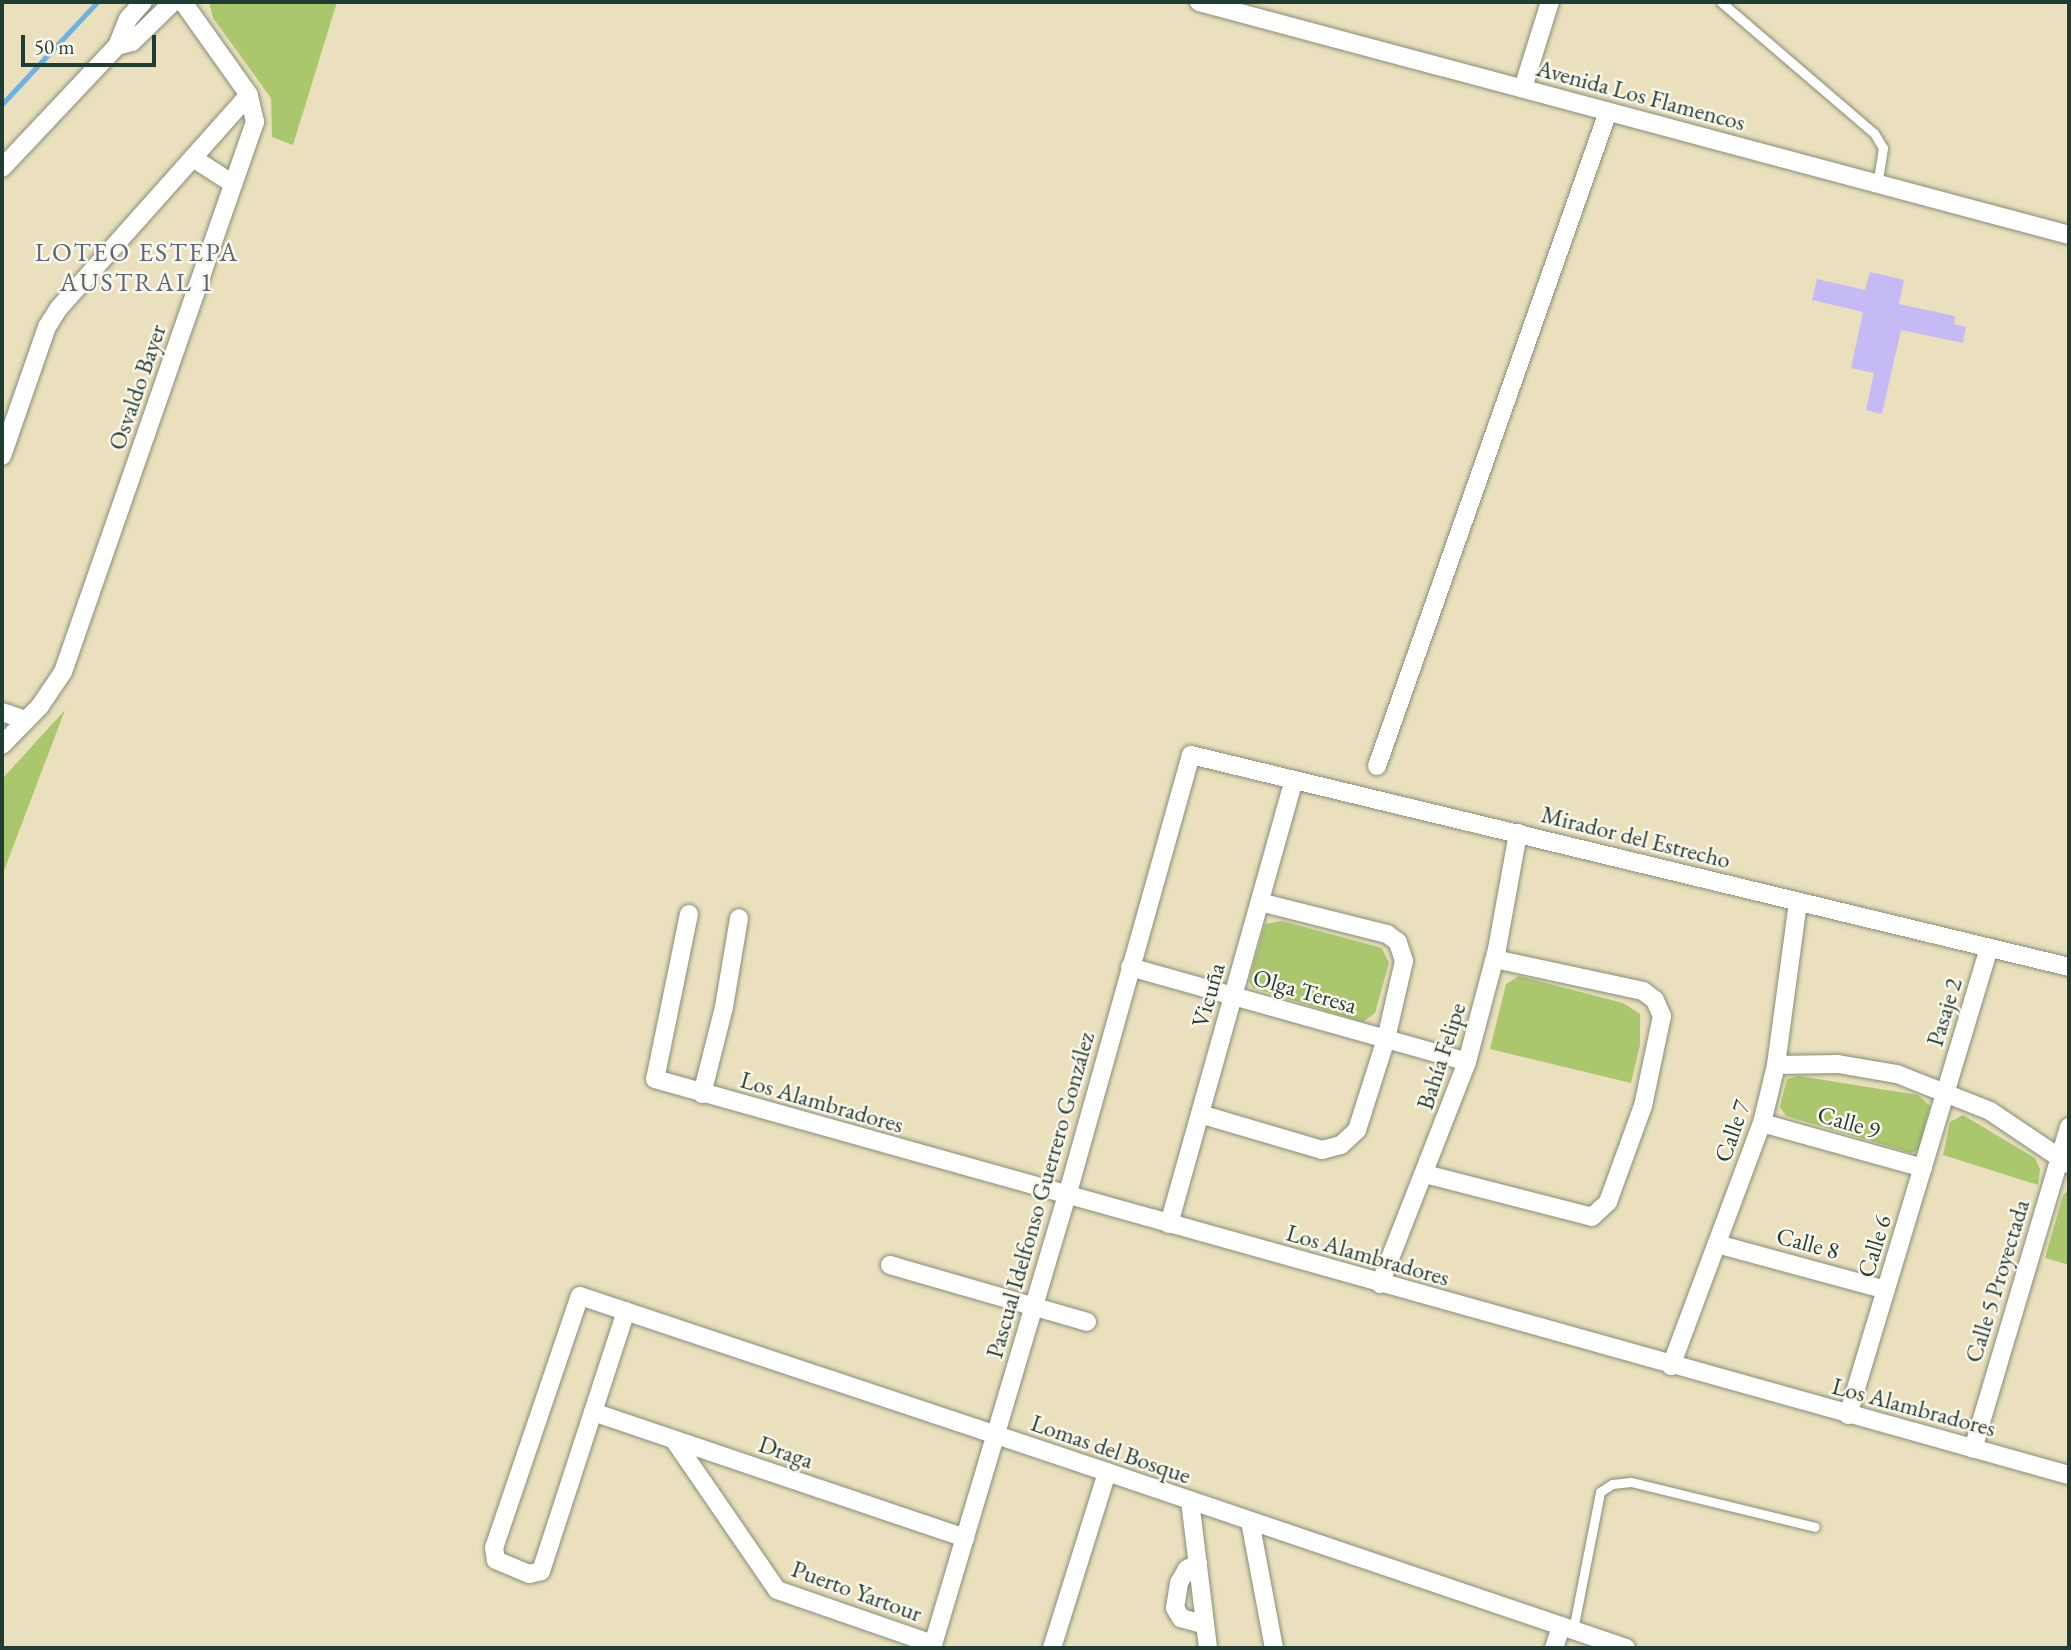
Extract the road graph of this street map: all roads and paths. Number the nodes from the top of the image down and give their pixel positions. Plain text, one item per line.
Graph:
1 (143, 2) edge
2 (173, 2) edge
3 (183, 2) edge
4 (1199, 2) edge
5 (1550, 2) edge
6 (1721, 2) edge
7 (117, 46) junction
8 (1523, 88) junction
9 (249, 95) junction
10 (1608, 111) junction
11 (193, 158) junction
12 (2, 168) edge
13 (233, 184) junction
14 (1877, 184) junction
15 (2069, 235) edge
16 (2, 456) edge
17 (2, 712) edge
18 (25, 720) junction
19 (2, 745) edge
20 (1191, 754) joint
21 (1377, 765) dead end
22 (1294, 780) junction
23 (1518, 833) junction
24 (1260, 902) junction
25 (1798, 902) junction
26 (689, 914) dead end
27 (739, 918) dead end
28 (1989, 948) junction
29 (1495, 959) junction
30 (1130, 967) junction
31 (2069, 967) edge
32 (1234, 996) junction
33 (1386, 1039) junction
34 (1467, 1062) junction
35 (1776, 1065) junction
36 (1946, 1091) junction
37 (702, 1094) junction
38 (1200, 1114) junction
39 (1762, 1123) junction
40 (2069, 1127) edge
41 (2065, 1160) edge
42 (1923, 1168) junction
43 (1425, 1174) junction
44 (1067, 1196) junction
45 (1170, 1224) junction
46 (1717, 1244) junction
47 (890, 1265) dead end
48 (1380, 1284) junction
49 (1886, 1290) junction
50 (1033, 1307) junction
51 (626, 1311) junction
52 (1087, 1322) dead end
53 (1671, 1366) junction
54 (593, 1412) junction
55 (1848, 1415) junction
56 (996, 1436) junction
57 (674, 1440) junction
58 (1973, 1449) junction
59 (1107, 1472) junction
60 (2069, 1475) edge
61 (1190, 1501) junction
62 (1250, 1521) junction
63 (1815, 1527) dead end
64 (965, 1538) junction
65 (1198, 1563) junction
66 (1205, 1625) junction
67 (1567, 1628) junction
68 (932, 1646) edge
69 (1052, 1648) edge
70 (1208, 1648) edge
71 (1274, 1648) edge
72 (1554, 1648) edge
73 (1626, 1648) edge

1 - 7 street
2 - 7 street
3 - 9 street, Osvaldo Bayer
4 - 8 street, Avenida Los Flamencos
5 - 8 street
6 - 14 lane
7 - 12 street
8 - 10 street, Avenida Los Flamencos
9 - 11 street
9 - 13 street, Osvaldo Bayer
10 - 14 street, Avenida Los Flamencos
10 - 21 street
11 - 13 street
11 - 16 street
13 - 18 street, Osvaldo Bayer
14 - 15 street, Avenida Los Flamencos
17 - 18 street
18 - 19 street, Osvaldo Bayer
20 - 22 street, Mirador del Estrecho
20 - 30 street, Pascual Idelfonso Guerrero González
22 - 23 street, Mirador del Estrecho
22 - 24 street, Vicuña
23 - 25 street, Mirador del Estrecho
23 - 29 street, Bahía Felipe
24 - 32 street, Vicuña
24 - 33 street
25 - 28 street, Mirador del Estrecho
25 - 35 street, Calle 7
26 - 37 street, Los Alambradores
27 - 37 street
28 - 31 street, Mirador del Estrecho
28 - 36 street, Pasaje 2
29 - 34 street, Bahía Felipe
29 - 43 street
30 - 32 street, Olga Teresa
30 - 44 street, Pascual Idelfonso Guerrero González
32 - 33 street, Olga Teresa
32 - 38 street, Vicuña
33 - 34 street, Olga Teresa
33 - 38 street
34 - 43 street, Bahía Felipe
35 - 36 street
35 - 39 street, Calle 7
36 - 41 street
36 - 42 street, Calle 6
37 - 44 street, Los Alambradores
38 - 45 street, Vicuña
39 - 42 street, Calle 9
39 - 46 street, Calle 7
40 - 41 street, Calle 5 Proyectada
41 - 58 street, Calle 5 Proyectada
42 - 49 street, Calle 6
43 - 48 street, Bahía Felipe
44 - 45 street, Los Alambradores
44 - 50 street, Pascual Idelfonso Guerrero González
45 - 48 street, Los Alambradores
46 - 49 street, Calle 8
46 - 53 street, Calle 7
47 - 50 street
48 - 53 street, Los Alambradores
49 - 55 street, Calle 6
50 - 52 street
50 - 56 street, Pascual Idelfonso Guerrero González
51 - 54 street
51 - 54 street, Lomas del Bosque
51 - 56 street, Lomas del Bosque
53 - 55 street, Los Alambradores
54 - 57 street, Draga
55 - 58 street, Los Alambradores
56 - 59 street, Lomas del Bosque
56 - 64 street, Pascual Idelfonso Guerrero González
57 - 64 street, Draga
57 - 68 street, Puerto Yartour
58 - 60 street, Los Alambradores
59 - 61 street, Lomas del Bosque
59 - 69 street
61 - 62 street, Lomas del Bosque
61 - 65 street
62 - 67 street, Lomas del Bosque
62 - 71 street
63 - 67 lane
64 - 68 street, Pascual Idelfonso Guerrero González
65 - 66 street
65 - 66 street
66 - 70 street
67 - 72 street
67 - 73 street, Lomas del Bosque

